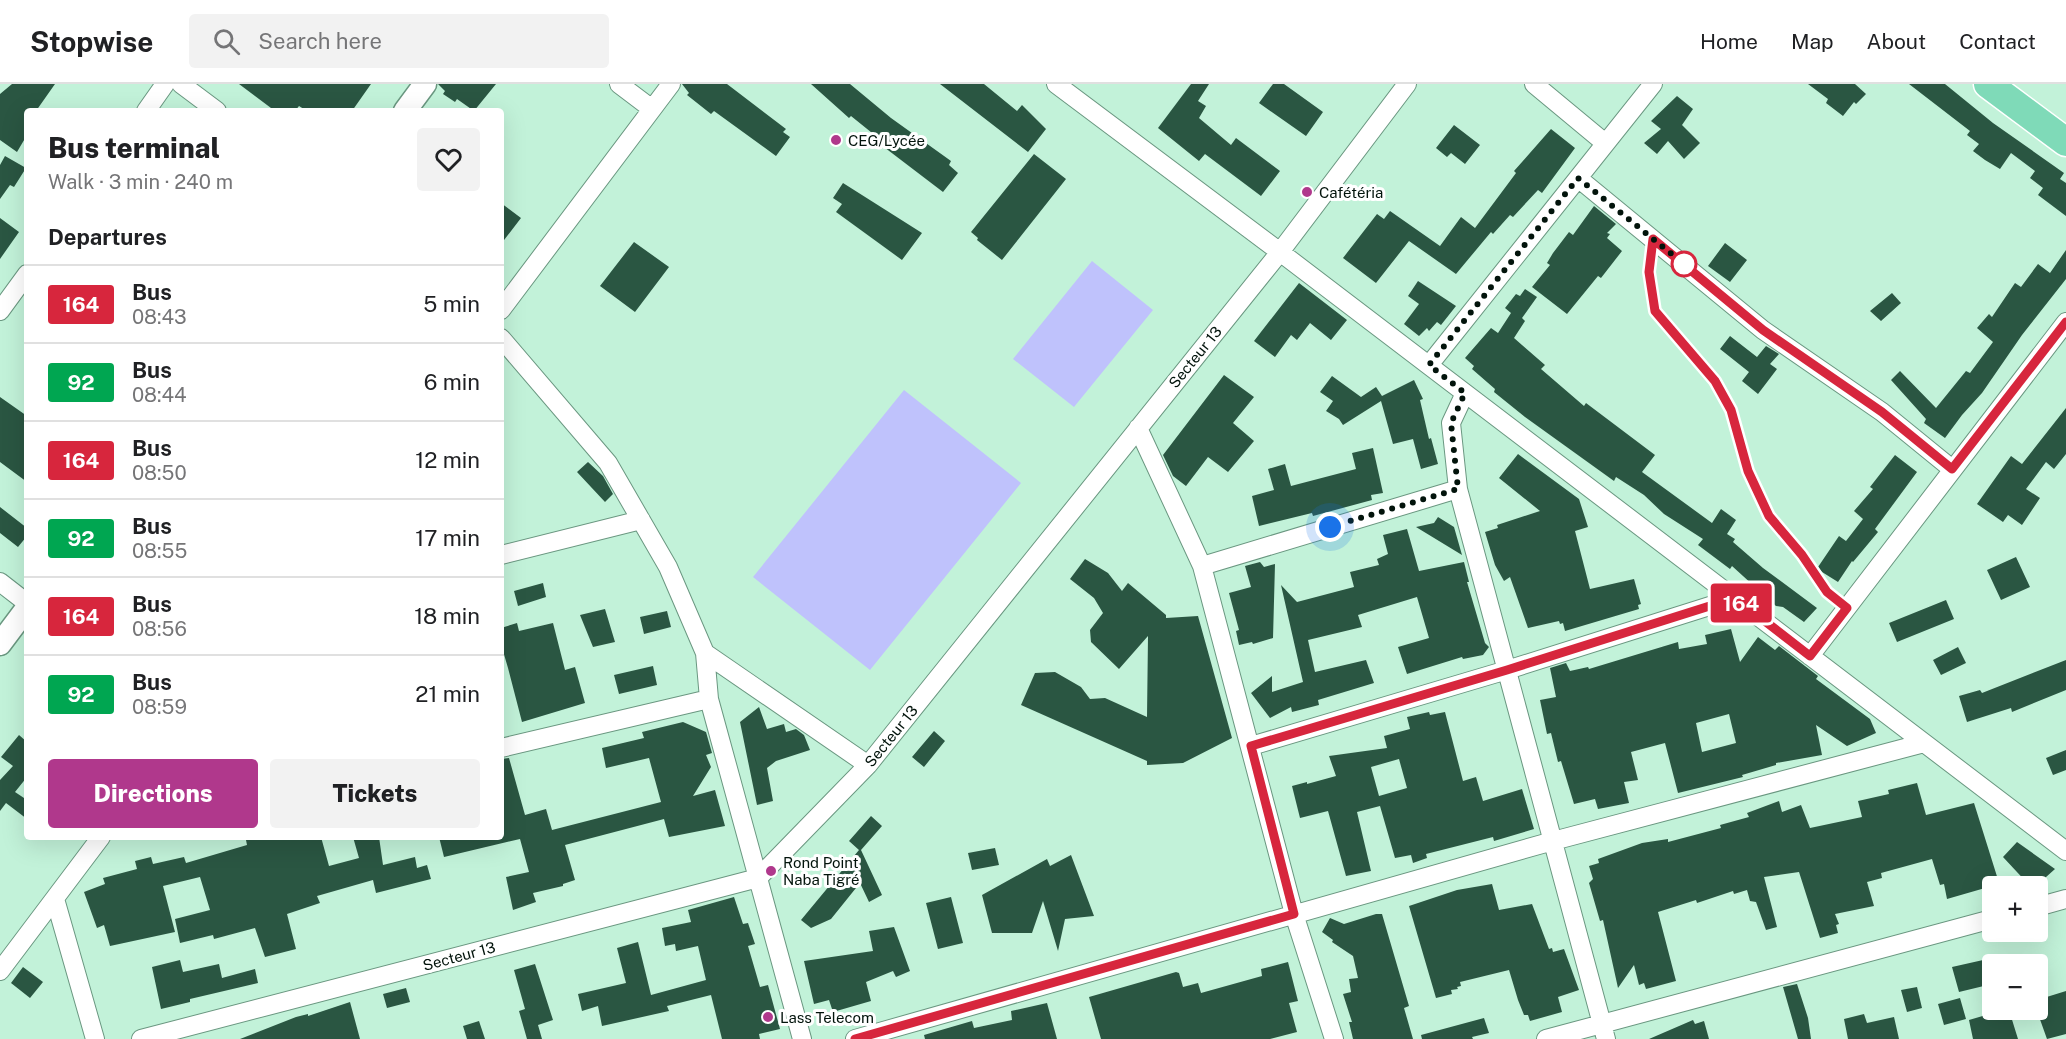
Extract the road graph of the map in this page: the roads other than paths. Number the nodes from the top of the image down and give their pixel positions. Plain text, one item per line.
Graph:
1 (165, 84) edge
2 (181, 84) edge
3 (425, 84) edge
4 (619, 84) edge
5 (671, 84) edge
6 (1056, 84) edge
7 (1407, 84) edge
8 (1534, 84) edge
9 (1653, 84) edge
10 (1988, 84) edge
11 (148, 108) edge
12 (213, 108) edge
13 (407, 108) edge
14 (652, 109) junction
15 (2066, 142) edge
16 (1605, 143) junction
17 (1578, 178) junction
18 (1653, 239) junction
19 (1280, 252) junction
20 (24, 278) edge
21 (504, 306) edge
22 (0, 311) edge
23 (2066, 322) edge
24 (504, 342) edge
25 (1429, 365) junction
26 (1465, 393) junction
27 (1138, 428) junction
28 (1952, 469) junction
29 (1458, 489) junction
30 (641, 520) junction
31 (504, 554) edge
32 (1202, 566) junction
33 (0, 582) edge
34 (1735, 598) junction
35 (24, 601) edge
36 (1847, 608) junction
37 (24, 612) edge
38 (0, 644) edge
39 (705, 653) junction
40 (1810, 656) junction
41 (1507, 670) junction
42 (709, 699) junction
43 (1924, 743) junction
44 (1251, 746) junction
45 (504, 747) edge
46 (868, 765) junction
47 (98, 840) edge
48 (1553, 841) junction
49 (2066, 851) edge
50 (758, 878) junction
51 (54, 899) junction
52 (2066, 899) edge
53 (2048, 904) edge
54 (1294, 914) junction
55 (1982, 922) edge
56 (0, 971) edge
57 (1604, 1031) edge
58 (94, 1039) edge
59 (141, 1039) edge
60 (802, 1039) edge
61 (855, 1039) edge
62 (1334, 1039) edge
63 (1546, 1039) edge

1 - 11 street
2 - 12 street
3 - 13 street
4 - 14 street
5 - 14 street
6 - 19 street
7 - 19 street, Secteur 13
8 - 16 street
9 - 16 street
10 - 15 main road
14 - 21 street
16 - 17 street
17 - 18 street
17 - 25 street
18 - 28 street
18 - 36 lane
19 - 25 street
19 - 27 street, Secteur 13
20 - 22 street
23 - 28 street
24 - 30 street
25 - 26 street
26 - 29 street
26 - 34 street
27 - 32 street
27 - 46 street, Secteur 13
28 - 36 street
29 - 32 street
29 - 41 street
30 - 31 street
30 - 39 street
32 - 44 street
33 - 35 street
34 - 40 street
34 - 41 street
36 - 40 street
37 - 38 street
39 - 42 street
39 - 46 street
40 - 43 street
41 - 44 street
41 - 48 street
42 - 45 street
42 - 50 street
43 - 48 street
43 - 49 street
44 - 54 street
46 - 50 street, Secteur 13
47 - 51 street
48 - 54 street
48 - 57 street
50 - 59 street, Secteur 13
50 - 60 street
51 - 56 street
51 - 58 street
52 - 53 street
54 - 61 street
54 - 62 street
55 - 57 street
57 - 63 street

